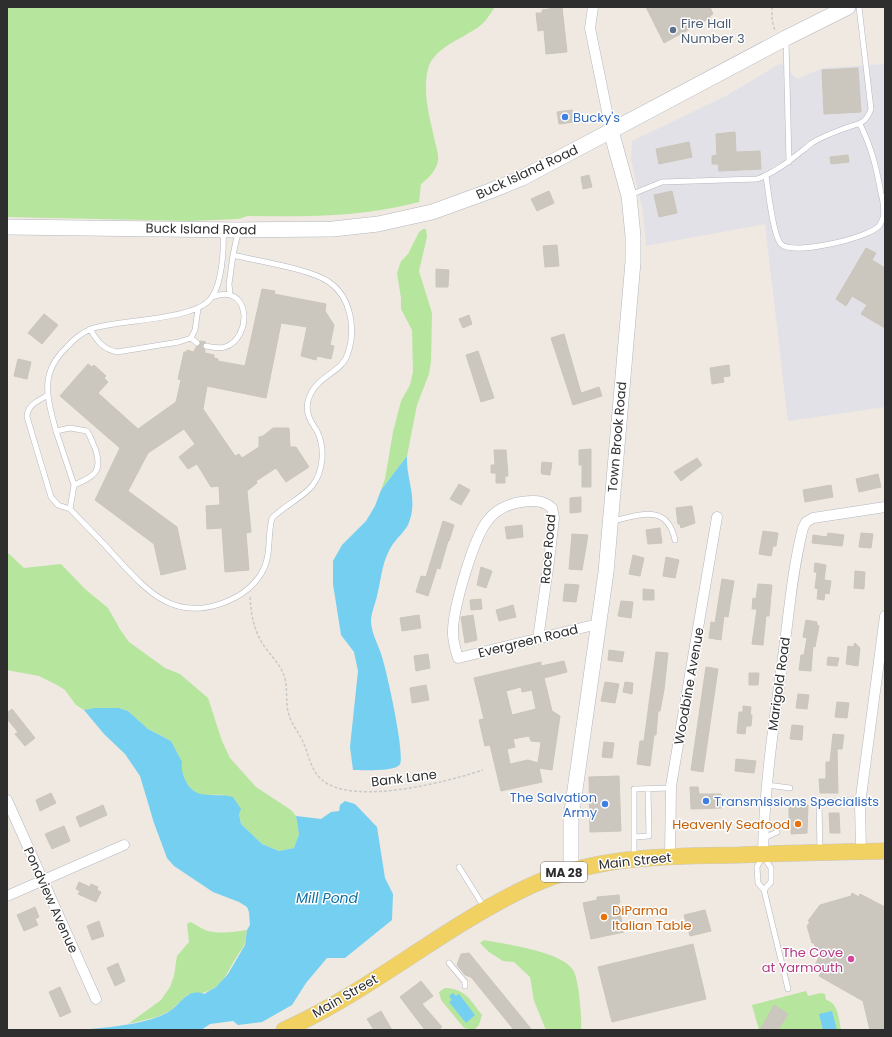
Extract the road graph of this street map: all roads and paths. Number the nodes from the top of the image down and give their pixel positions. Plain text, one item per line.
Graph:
1 (593, 7) edge
2 (772, 7) edge
3 (848, 7) edge
4 (860, 7) edge
5 (782, 40) junction
6 (860, 124) junction
7 (611, 131) junction
8 (789, 162) junction
9 (766, 176) junction
10 (629, 196) junction
11 (7, 227) edge
12 (223, 229) junction
13 (238, 230) junction
14 (233, 255) junction
15 (230, 294) junction
16 (212, 297) junction
17 (198, 309) junction
18 (90, 329) junction
19 (191, 338) junction
20 (197, 343) dead end
21 (206, 346) dead end
22 (48, 395) junction
23 (56, 430) junction
24 (74, 485) junction
25 (885, 507) edge
26 (70, 509) junction
27 (717, 517) dead end
28 (610, 521) junction
29 (675, 540) dead end
30 (249, 589) junction
31 (885, 616) edge
32 (598, 624) junction
33 (538, 638) junction
34 (458, 658) joint
35 (483, 770) dead end
36 (767, 786) junction
37 (671, 788) junction
38 (790, 788) dead end
39 (648, 789) junction
40 (860, 799) junction
41 (7, 800) edge
42 (777, 832) dead end
43 (634, 837) junction
44 (763, 838) junction
45 (124, 845) dead end
46 (861, 851) junction
47 (885, 851) edge
48 (820, 852) junction
49 (763, 854) junction
50 (670, 856) junction
51 (634, 859) junction
52 (459, 867) dead end
53 (571, 870) junction
54 (43, 880) junction
55 (764, 890) junction
56 (7, 896) edge
57 (486, 910) junction
58 (449, 963) dead end
59 (465, 986) dead end
60 (788, 989) dead end
61 (96, 999) dead end
62 (284, 1030) edge

1 - 7 street, Town Brook Road
2 - 5 path
3 - 5 main road, Buck Island Road
4 - 6 lane
5 - 7 main road, Buck Island Road
5 - 8 lane
6 - 8 lane
6 - 9 lane
7 - 10 main road, Town Brook Road
7 - 13 main road, Buck Island Road
8 - 9 lane
9 - 10 lane
10 - 28 main road, Town Brook Road
11 - 12 main road, Buck Island Road
12 - 13 main road, Buck Island Road
12 - 16 lane
13 - 14 lane
14 - 15 lane
14 - 30 lane
15 - 16 lane
15 - 21 lane
16 - 17 lane
17 - 18 lane
17 - 19 lane
18 - 19 lane
18 - 22 lane
19 - 20 lane
22 - 23 lane
22 - 26 lane
23 - 24 lane
23 - 24 lane
24 - 26 lane
25 - 36 street, Marigold Road
26 - 30 lane
27 - 37 street, Woodbine Avenue
28 - 29 lane
28 - 32 main road, Town Brook Road
30 - 35 path, Bank Lane
31 - 40 street
32 - 33 street, Evergreen Road
32 - 53 main road, Town Brook Road
33 - 34 street, Evergreen Road
33 - 34 street, Race Road
36 - 38 lane
36 - 44 street, Marigold Road
37 - 39 lane
37 - 50 street, Woodbine Avenue
39 - 43 lane
39 - 43 lane
40 - 46 street
40 - 48 lane
41 - 54 street, Pondview Avenue
42 - 44 lane
43 - 51 lane
44 - 49 street, Marigold Road
45 - 54 street
46 - 47 main road, Main Street / MA 28
46 - 48 main road, Main Street / MA 28
48 - 49 main road, Main Street / MA 28
49 - 50 main road, Main Street / MA 28
49 - 55 lane
49 - 55 lane
50 - 51 main road, Main Street / MA 28
51 - 53 main road, Main Street / MA 28
52 - 57 lane
53 - 57 main road, Main Street / MA 28
54 - 56 street
54 - 61 street, Pondview Avenue
55 - 60 lane
57 - 62 main road, Main Street / MA 28
58 - 59 lane

